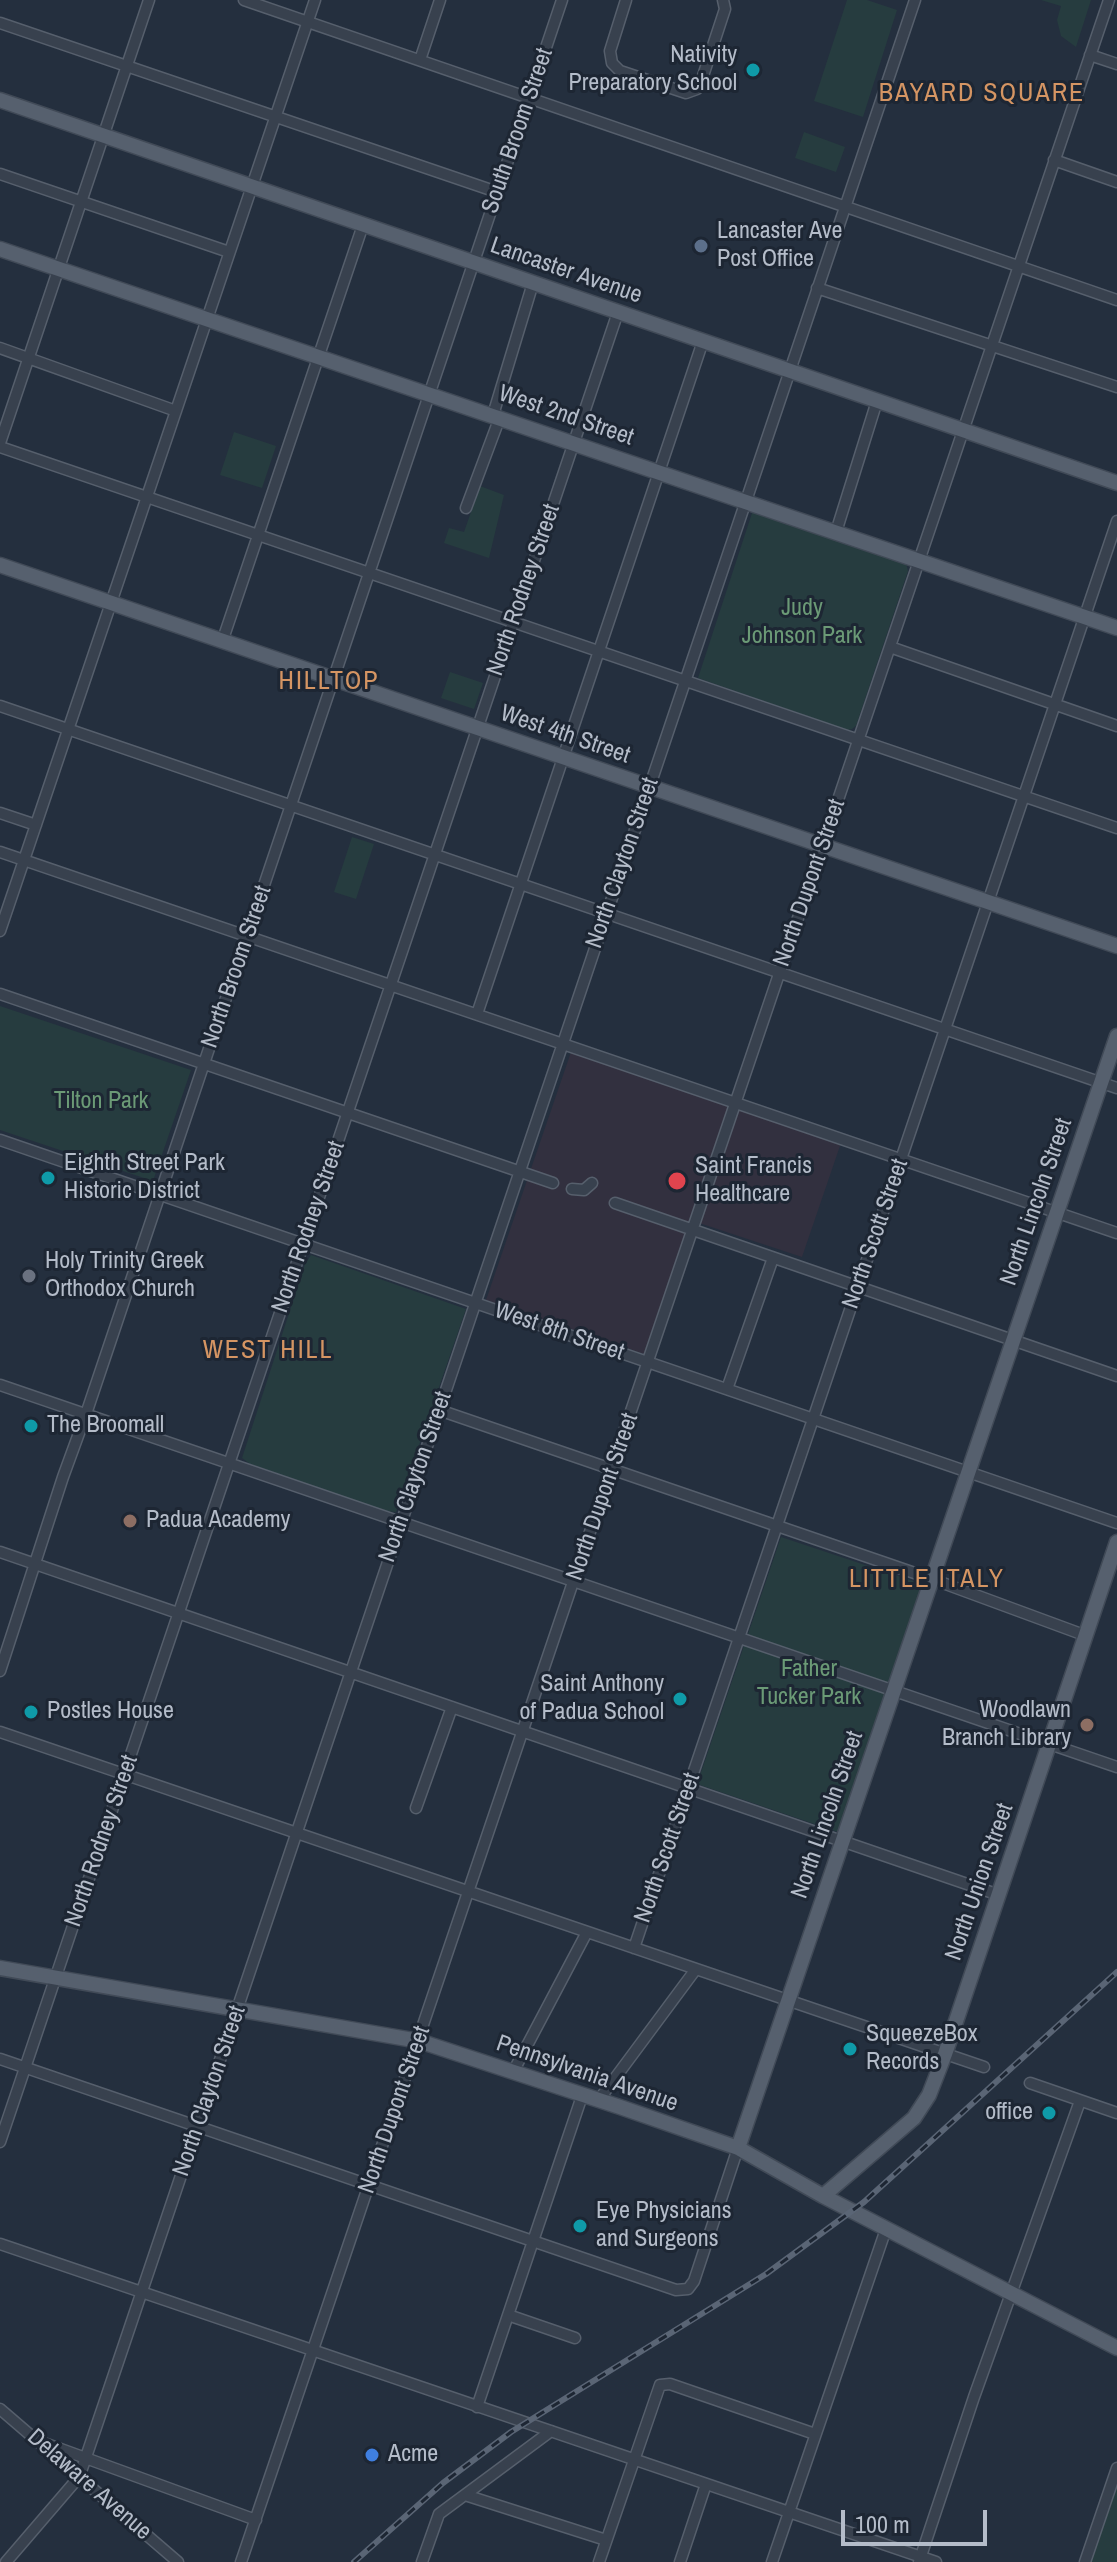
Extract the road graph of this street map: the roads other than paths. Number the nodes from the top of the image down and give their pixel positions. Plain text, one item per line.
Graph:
1 (149, 0) edge
2 (244, 0) edge
3 (315, 0) edge
4 (440, 0) edge
5 (562, 0) edge
6 (626, 0) edge
7 (723, 0) edge
8 (915, 0) edge
9 (1109, 0) edge
10 (307, 22) junction
11 (0, 23) edge
12 (1090, 55) junction
13 (420, 60) junction
14 (1117, 64) edge
15 (127, 66) junction
16 (529, 98) junction
17 (0, 100) edge
18 (275, 117) junction
19 (103, 136) junction
20 (1054, 160) junction
21 (0, 174) edge
22 (1117, 182) edge
23 (251, 187) junction
24 (497, 192) junction
25 (81, 202) junction
26 (845, 206) junction
27 (363, 225) junction
28 (0, 249) edge
29 (229, 252) junction
30 (474, 263) junction
31 (1018, 266) junction
32 (59, 268) junction
33 (533, 283) junction
34 (817, 288) junction
35 (1117, 300) edge
36 (618, 312) junction
37 (207, 317) junction
38 (703, 341) junction
39 (992, 345) junction
40 (0, 348) edge
41 (319, 355) junction
42 (28, 358) junction
43 (789, 371) junction
44 (1117, 387) edge
45 (430, 393) junction
46 (877, 401) junction
47 (176, 411) junction
48 (496, 416) junction
49 (963, 431) junction
50 (574, 442) junction
51 (0, 445) edge
52 (659, 471) junction
53 (1117, 483) edge
54 (147, 497) junction
55 (745, 501) junction
56 (466, 508) dead end
57 (1117, 521) edge
58 (836, 532) junction
59 (258, 535) junction
60 (919, 560) junction
61 (0, 565) edge
62 (369, 573) junction
63 (111, 603) junction
64 (1085, 617) junction
65 (514, 622) junction
66 (1117, 628) edge
67 (222, 642) junction
68 (890, 647) junction
69 (599, 651) junction
70 (334, 679) junction
71 (685, 681) junction
72 (1055, 704) junction
73 (0, 706) edge
74 (1117, 726) edge
75 (478, 728) junction
76 (68, 729) junction
77 (858, 740) junction
78 (563, 757) junction
79 (649, 787) junction
80 (1024, 796) junction
81 (291, 805) junction
82 (0, 813) edge
83 (36, 825) junction
84 (1117, 828) edge
85 (823, 846) junction
86 (0, 852) edge
87 (435, 855) junction
88 (24, 860) junction
89 (521, 884) junction
90 (988, 902) junction
91 (606, 913) junction
92 (0, 931) edge
93 (247, 936) junction
94 (1117, 946) edge
95 (780, 972) junction
96 (391, 985) junction
97 (0, 994) edge
98 (477, 1014) junction
99 (945, 1029) junction
100 (1117, 1036) edge
101 (563, 1044) junction
102 (204, 1064) junction
103 (1101, 1082) junction
104 (1117, 1088) edge
105 (736, 1103) junction
106 (348, 1113) junction
107 (0, 1140) edge
108 (901, 1159) junction
109 (519, 1172) junction
110 (553, 1183) dead end
111 (592, 1183) dead end
112 (572, 1189) dead end
113 (160, 1195) junction
114 (615, 1203) dead end
115 (1057, 1212) junction
116 (693, 1231) junction
117 (1117, 1233) edge
118 (303, 1244) junction
119 (773, 1258) junction
120 (858, 1287) junction
121 (475, 1303) junction
122 (1013, 1340) junction
123 (648, 1362) junction
124 (1117, 1376) edge
125 (0, 1385) edge
126 (727, 1389) junction
127 (439, 1410) junction
128 (86, 1414) junction
129 (813, 1419) junction
130 (229, 1463) junction
131 (612, 1469) junction
132 (968, 1472) junction
133 (401, 1522) junction
134 (1117, 1523) edge
135 (777, 1525) junction
136 (1117, 1542) edge
137 (0, 1552) edge
138 (36, 1564) junction
139 (932, 1579) junction
140 (574, 1581) junction
141 (179, 1613) junction
142 (1084, 1635) junction
143 (739, 1637) junction
144 (0, 1671) edge
145 (351, 1672) junction
146 (894, 1690) junction
147 (452, 1707) junction
148 (0, 1732) edge
149 (523, 1732) junction
150 (1050, 1744) junction
151 (1117, 1767) edge
152 (124, 1774) junction
153 (688, 1788) junction
154 (416, 1808) dead end
155 (297, 1833) junction
156 (842, 1841) junction
157 (469, 1892) junction
158 (999, 1895) junction
159 (587, 1932) junction
160 (634, 1948) junction
161 (0, 1968) edge
162 (696, 1969) junction
163 (56, 1977) junction
164 (788, 2000) junction
165 (237, 2009) junction
166 (419, 2041) junction
167 (945, 2054) junction
168 (0, 2059) edge
169 (984, 2067) dead end
170 (25, 2068) junction
171 (513, 2072) junction
172 (1030, 2083) dead end
173 (582, 2096) junction
174 (598, 2101) junction
175 (1080, 2101) junction
176 (1117, 2113) edge
177 (198, 2127) junction
178 (0, 2142) edge
179 (738, 2148) junction
180 (369, 2186) junction
181 (823, 2196) junction
182 (886, 2229) junction
183 (533, 2241) junction
184 (0, 2244) edge
185 (142, 2293) junction
186 (1013, 2293) junction
187 (508, 2315) junction
188 (575, 2338) dead end
189 (1117, 2348) edge
190 (313, 2351) junction
191 (477, 2407) junction
192 (0, 2409) edge
193 (551, 2431) junction
194 (815, 2434) junction
195 (37, 2440) junction
196 (634, 2459) junction
197 (85, 2460) junction
198 (1117, 2468) edge
199 (79, 2477) junction
200 (706, 2484) junction
201 (465, 2495) junction
202 (789, 2512) junction
203 (256, 2520) junction
204 (606, 2540) junction
205 (920, 2560) edge
206 (6, 2562) edge
207 (178, 2562) edge
208 (241, 2562) edge
209 (422, 2562) edge
210 (599, 2562) edge
211 (680, 2562) edge
212 (772, 2562) edge
213 (936, 2562) edge
214 (1085, 2562) edge

1 - 15 street
2 - 10 street
3 - 10 street
4 - 13 street
5 - 16 street, South Broom Street
6 - 7 street
8 - 26 street, North Clayton Street
9 - 12 street, North Dupont Street
10 - 13 street
10 - 18 street
11 - 15 street
12 - 14 street
12 - 20 street, North Dupont Street
13 - 16 street
15 - 18 street
15 - 19 street
16 - 24 street, South Broom Street
16 - 26 street
17 - 19 main road, Lancaster Avenue
18 - 23 street
18 - 24 street
19 - 23 main road, Lancaster Avenue
19 - 25 street
20 - 22 street
20 - 31 street, North Dupont Street
21 - 25 street
23 - 27 main road, Lancaster Avenue
23 - 29 street
24 - 30 street, South Broom Street
25 - 29 street
25 - 32 street
26 - 31 street
26 - 34 street, North Clayton Street
27 - 30 main road, Lancaster Avenue
27 - 41 street
28 - 32 main road, West 2nd Street
29 - 37 street
30 - 33 main road, Lancaster Avenue
30 - 45 street, North Broom Street
31 - 35 street
31 - 39 street, North Dupont Street
32 - 37 main road, West 2nd Street
32 - 42 street
33 - 36 main road, Lancaster Avenue
33 - 48 street
34 - 39 street
34 - 43 street, North Clayton Street
36 - 38 main road, Lancaster Avenue
36 - 50 street, North Rodney Street
37 - 41 main road, West 2nd Street
37 - 47 street
38 - 43 main road, Lancaster Avenue
38 - 52 street
39 - 44 street
39 - 49 street, North Dupont Street
40 - 42 street
41 - 45 main road, West 2nd Street
41 - 59 street
42 - 47 street
42 - 51 street
43 - 46 main road, Lancaster Avenue
43 - 55 street, North Clayton Street
45 - 48 main road, West 2nd Street
45 - 62 street, North Broom Street
46 - 49 main road, Lancaster Avenue
46 - 58 street
47 - 54 street
48 - 50 main road, West 2nd Street
48 - 56 street
49 - 53 main road, Lancaster Avenue
49 - 60 street, North Dupont Street
50 - 52 main road, West 2nd Street
50 - 65 street, North Rodney Street
51 - 54 street
52 - 55 main road, West 2nd Street
52 - 69 street
54 - 59 street
54 - 63 street
55 - 58 main road, West 2nd Street
55 - 71 street, North Clayton Street
57 - 64 street, North Scott Street
58 - 60 main road, West 2nd Street
59 - 62 street
59 - 67 street
60 - 64 main road, West 2nd Street
60 - 68 street, North Dupont Street
61 - 63 main road, West 4th Street
62 - 65 street
62 - 70 street, North Broom Street
63 - 67 main road, West 4th Street
63 - 76 street
64 - 66 main road, West 2nd Street
64 - 72 street, North Scott Street
65 - 69 street
65 - 75 street, North Rodney Street
67 - 70 main road, West 4th Street
68 - 72 street
68 - 77 street, North Dupont Street
69 - 71 street
69 - 78 street
70 - 75 main road, West 4th Street
70 - 81 street, North Broom Street
71 - 77 street
71 - 79 street, North Clayton Street
72 - 74 street
72 - 80 street, North Scott Street
73 - 76 street
75 - 78 main road, West 4th Street
75 - 87 street, North Rodney Street
76 - 81 street
76 - 83 street
77 - 80 street
77 - 85 street, North Dupont Street
78 - 79 main road, West 4th Street
78 - 89 street
79 - 85 main road, West 4th Street
79 - 91 street, North Clayton Street
80 - 84 street
80 - 90 street, North Scott Street
81 - 87 street
81 - 93 street, North Broom Street
82 - 83 street
83 - 88 street
85 - 90 main road, West 4th Street
85 - 95 street, North Dupont Street
86 - 88 street
87 - 89 street
87 - 96 street, North Rodney Street
88 - 92 street
88 - 93 street
89 - 91 street
89 - 98 street
90 - 94 main road, West 4th Street
90 - 99 street, North Scott Street
91 - 95 street
91 - 101 street, North Clayton Street
93 - 96 street
93 - 102 street, North Broom Street
95 - 99 street
95 - 105 street, North Dupont Street
96 - 98 street
96 - 106 street, North Rodney Street
97 - 102 street
98 - 101 street
99 - 103 street
99 - 108 street, North Scott Street
100 - 103 main road, North Lincoln Street
101 - 105 street
101 - 109 street, North Clayton Street
102 - 106 street
102 - 113 street, North Broom Street
103 - 104 street
103 - 115 main road, North Lincoln Street
105 - 108 street
105 - 116 street, North Dupont Street
106 - 109 street
106 - 118 street, North Rodney Street
107 - 113 street, West 8th Street
108 - 115 street
108 - 120 street, North Scott Street
109 - 110 street
109 - 121 street, North Clayton Street
111 - 112 street
113 - 118 street, West 8th Street
113 - 128 street, North Broom Street
114 - 116 street
115 - 117 street
115 - 122 main road, North Lincoln Street
116 - 119 street
116 - 123 street, North Dupont Street
118 - 121 street, West 8th Street
118 - 130 street, North Rodney Street
119 - 120 street
119 - 126 street
120 - 122 street
120 - 129 street, North Scott Street
121 - 123 street, West 8th Street
121 - 127 street, North Clayton Street
122 - 124 street
122 - 132 main road, North Lincoln Street
123 - 126 street, West 8th Street
123 - 131 street, North Dupont Street
125 - 128 street
126 - 129 street, West 8th Street
127 - 131 street
127 - 133 street, North Clayton Street
128 - 130 street
128 - 138 street, North Broom Street
129 - 132 street, West 8th Street
129 - 135 street, North Scott Street
130 - 133 street
130 - 141 street, North Rodney Street
131 - 135 street
131 - 140 street, North Dupont Street
132 - 134 street, West 8th Street
132 - 139 main road, North Lincoln Street
133 - 140 street
133 - 145 street, North Clayton Street
135 - 139 street
135 - 143 street, North Scott Street
136 - 142 main road, North Union Street
137 - 138 street
138 - 141 street
138 - 144 street, North Broom Street
139 - 142 street
139 - 146 main road, North Lincoln Street
140 - 143 street
140 - 149 street, North Dupont Street
141 - 145 street
141 - 152 street, North Rodney Street
142 - 150 main road, North Union Street
143 - 146 street
143 - 153 street, North Scott Street
145 - 147 street
145 - 155 street, North Clayton Street
146 - 150 street
146 - 156 main road, North Lincoln Street
147 - 149 street
147 - 154 street
148 - 152 street
149 - 153 street
149 - 157 street, North Dupont Street
150 - 151 street
150 - 158 main road, North Union Street
152 - 155 street
152 - 163 street, North Rodney Street
153 - 156 street
153 - 160 street, North Scott Street
155 - 157 street
155 - 165 street, North Clayton Street
156 - 158 street
156 - 164 main road, North Lincoln Street
157 - 159 street
157 - 166 street, North Dupont Street
158 - 167 main road, North Union Street
159 - 160 street
159 - 171 street
160 - 162 street
161 - 163 main road, Pennsylvania Avenue
162 - 164 street
162 - 174 street
163 - 165 main road, Pennsylvania Avenue
163 - 170 street, North Rodney Street
164 - 167 street
164 - 179 main road, North Lincoln Street
165 - 166 main road, Pennsylvania Avenue
165 - 177 street, North Clayton Street
166 - 171 main road, Pennsylvania Avenue
166 - 180 street, North Dupont Street
167 - 169 street
167 - 181 main road, North Union Street
168 - 170 street
170 - 177 street
170 - 178 street, North Rodney Street
171 - 173 main road, Pennsylvania Avenue
172 - 175 street
173 - 174 main road, Pennsylvania Avenue
173 - 183 street
174 - 179 main road, Pennsylvania Avenue
175 - 176 street
175 - 186 street
177 - 180 street
177 - 185 street, North Clayton Street
179 - 181 main road, Pennsylvania Avenue
179 - 183 street, North Lincoln Street
180 - 183 street
180 - 190 street, North Dupont Street
181 - 182 main road, Pennsylvania Avenue
182 - 186 main road, Pennsylvania Avenue
182 - 194 street
183 - 187 street
184 - 185 street
185 - 190 street
185 - 197 street, North Clayton Street
186 - 189 main road, Pennsylvania Avenue
186 - 205 street
187 - 188 street
187 - 191 street
190 - 191 street
190 - 203 street, North Dupont Street
191 - 193 street
192 - 195 street, Delaware Avenue
193 - 196 street
193 - 201 street
194 - 196 street
194 - 202 street
195 - 197 street
195 - 199 street, Delaware Avenue
196 - 200 street
196 - 204 street
197 - 199 street, North Clayton Street
197 - 203 street
198 - 214 street
199 - 206 street, North Clayton Street
199 - 207 street, Delaware Avenue
200 - 202 street
200 - 211 street
201 - 204 street
201 - 209 street
202 - 205 street
202 - 212 street
203 - 208 street, North Dupont Street
204 - 210 street
205 - 213 street

